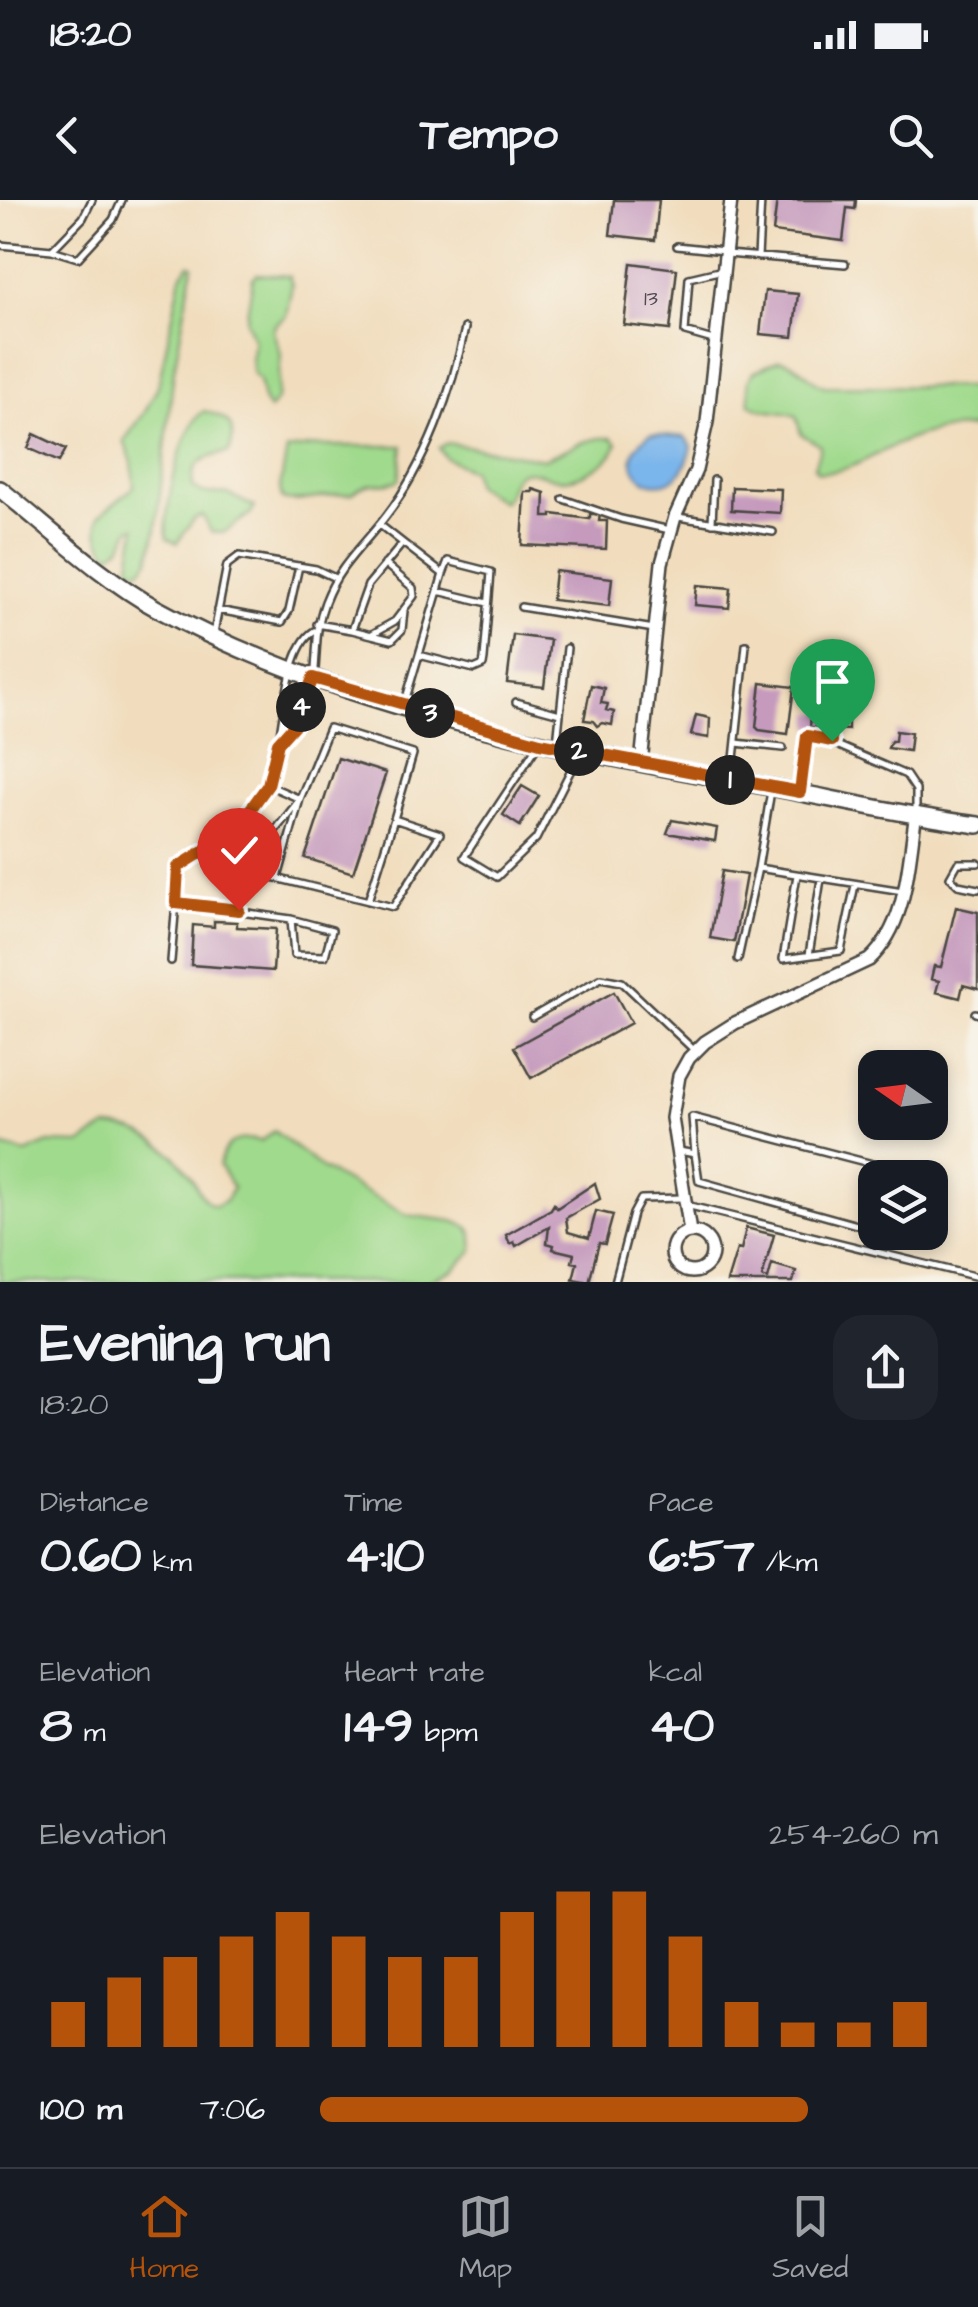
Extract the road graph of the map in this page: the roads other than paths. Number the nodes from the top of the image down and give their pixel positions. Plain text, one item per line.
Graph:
1 (92, 200) edge
2 (122, 200) edge
3 (731, 200) edge
4 (761, 200) edge
5 (0, 245) edge
6 (678, 246) dead end
7 (52, 250) junction
8 (724, 252) junction
9 (758, 256) junction
10 (845, 264) dead end
11 (722, 270) junction
12 (465, 328) dead end
13 (716, 341) junction
14 (714, 480) dead end
15 (0, 488) edge
16 (563, 499) dead end
17 (712, 522) junction
18 (379, 524) junction
19 (673, 524) junction
20 (773, 532) dead end
21 (403, 543) junction
22 (385, 564) junction
23 (299, 566) junction
24 (443, 574) junction
25 (336, 579) junction
26 (438, 591) junction
27 (489, 604) junction
28 (521, 607) dead end
29 (218, 610) junction
30 (404, 611) junction
31 (316, 627) junction
32 (654, 629) junction
33 (352, 630) junction
34 (372, 634) junction
35 (213, 636) junction
36 (746, 646) dead end
37 (568, 648) dead end
38 (419, 655) junction
39 (293, 670) junction
40 (313, 678) junction
41 (516, 702) dead end
42 (404, 706) junction
43 (560, 714) junction
44 (278, 743) junction
45 (736, 743) junction
46 (548, 744) junction
47 (783, 748) dead end
48 (580, 752) junction
49 (641, 763) junction
50 (732, 780) junction
51 (268, 785) junction
52 (772, 788) junction
53 (800, 792) junction
54 (300, 799) junction
55 (916, 814) junction
56 (394, 819) junction
57 (978, 825) edge
58 (978, 863) edge
59 (758, 868) junction
60 (797, 874) junction
61 (278, 878) junction
62 (822, 878) junction
63 (855, 884) junction
64 (978, 889) edge
65 (903, 891) junction
66 (368, 901) junction
67 (176, 903) junction
68 (292, 920) junction
69 (809, 956) junction
70 (738, 959) dead end
71 (171, 961) dead end
72 (532, 1017) dead end
73 (696, 1051) junction
74 (679, 1152) junction
75 (695, 1154) junction
76 (858, 1160) edge
77 (686, 1202) junction
78 (858, 1225) edge
79 (690, 1232) dead end
80 (978, 1277) edge
81 (615, 1282) edge

1 - 7 lane
2 - 7 lane
3 - 8 street
4 - 9 lane
5 - 7 lane
6 - 8 lane
8 - 9 lane
8 - 11 street
9 - 10 lane
11 - 13 street
11 - 13 lane
12 - 18 lane
13 - 19 street
14 - 17 lane
15 - 35 main road
16 - 19 lane
17 - 19 lane
17 - 20 lane
18 - 21 lane
18 - 25 lane
19 - 32 street
21 - 22 lane
21 - 24 lane
22 - 30 lane
22 - 33 lane
23 - 25 lane
23 - 29 lane
23 - 29 lane
24 - 26 lane
24 - 27 lane
25 - 31 lane
26 - 27 lane
26 - 38 lane
27 - 38 lane
28 - 32 lane
29 - 35 lane
30 - 34 lane
30 - 34 lane
31 - 33 lane
31 - 39 lane
31 - 40 lane
32 - 49 street
33 - 34 lane
35 - 39 main road
36 - 45 lane
37 - 43 lane
38 - 42 lane
39 - 40 main road
39 - 44 lane
40 - 42 main road
40 - 44 lane
41 - 43 lane
42 - 46 main road
43 - 46 lane
44 - 51 lane
45 - 47 lane
45 - 50 lane
46 - 48 main road
46 - 48 lane
48 - 49 main road
49 - 50 main road
50 - 52 main road
51 - 54 lane
51 - 67 lane
52 - 53 main road
52 - 59 lane
53 - 55 main road
53 - 55 lane
54 - 56 lane
54 - 61 lane
54 - 61 lane
55 - 57 main road
55 - 65 street
56 - 66 lane
56 - 66 lane
58 - 64 lane
59 - 60 lane
59 - 70 lane
60 - 62 lane
60 - 69 lane
61 - 66 lane
62 - 63 lane
62 - 69 lane
63 - 65 lane
63 - 69 lane
65 - 73 street
67 - 68 lane
67 - 71 lane
68 - 68 lane
72 - 73 lane
73 - 74 street
74 - 75 lane
74 - 77 street
75 - 76 lane
75 - 78 lane
77 - 79 street
77 - 80 lane
77 - 81 lane

